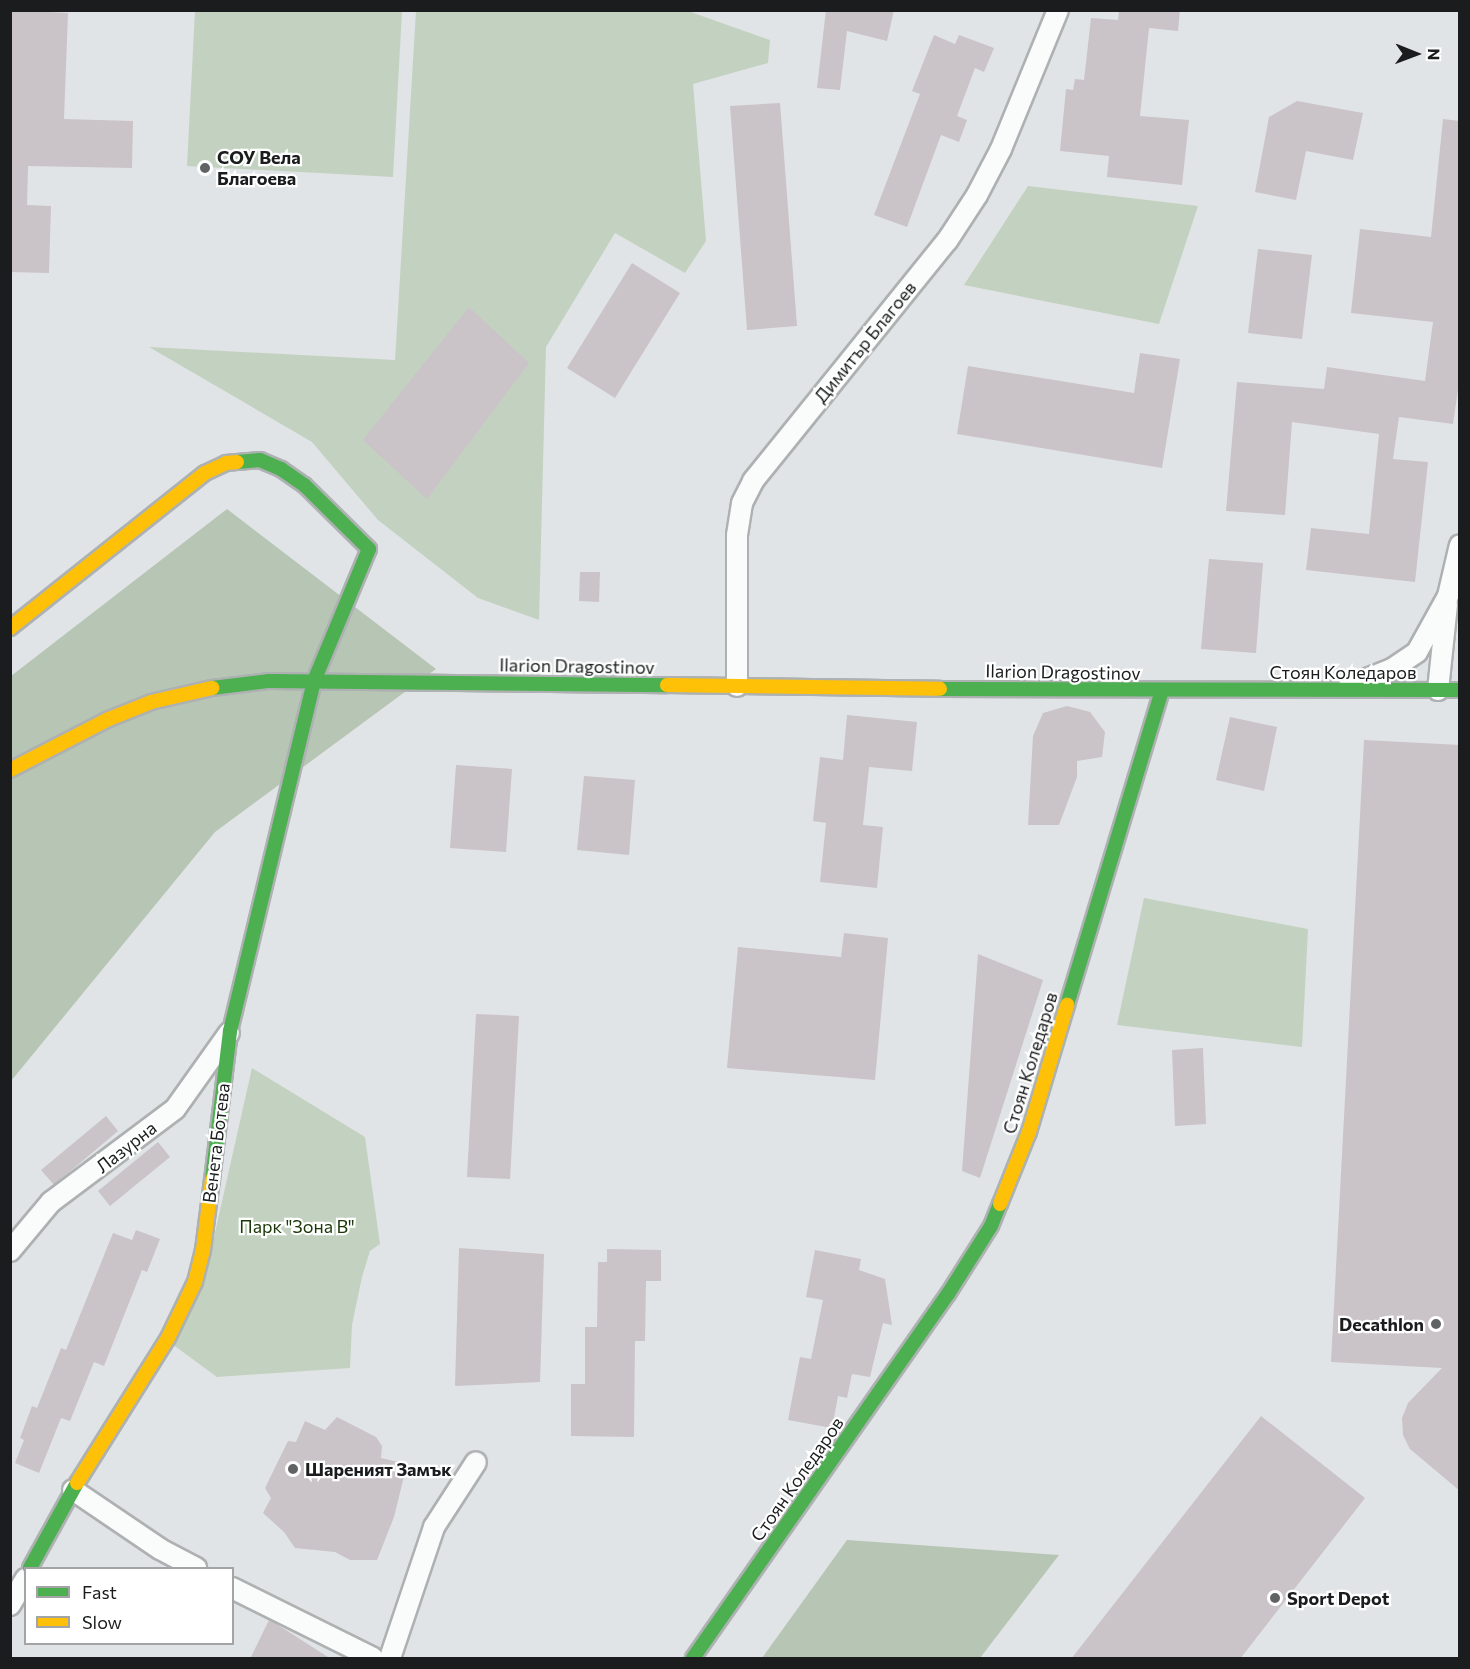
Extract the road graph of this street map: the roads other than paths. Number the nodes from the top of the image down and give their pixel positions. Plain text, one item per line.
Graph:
1 (1058, 10) edge
2 (1460, 545) edge
3 (1448, 596) junction
4 (10, 628) edge
5 (314, 681) junction
6 (737, 686) junction
7 (1341, 689) junction
8 (1438, 690) junction
9 (1460, 690) edge
10 (1162, 691) junction
11 (10, 770) edge
12 (230, 1031) junction
13 (10, 1251) edge
14 (476, 1462) dead end
15 (73, 1490) junction
16 (31, 1567) edge
17 (192, 1567) edge
18 (24, 1581) edge
19 (234, 1589) edge
20 (10, 1605) edge
21 (373, 1659) edge
22 (390, 1659) edge
23 (693, 1659) edge

1 - 6 street, Димитър Благоев
2 - 3 street
3 - 7 street
3 - 8 street
4 - 5 street, Венета Ботева
5 - 6 street, Ilarion Dragostinov
5 - 11 street, Ilarion Dragostinov
5 - 12 street, Венета Ботева
6 - 10 street, Ilarion Dragostinov
7 - 8 street, Стоян Коледаров
7 - 10 street, Стоян Коледаров
8 - 9 street, Стоян Коледаров
10 - 23 street, Стоян Коледаров
12 - 13 street, Лазурна
12 - 15 street, Венета Ботева
14 - 22 street
15 - 16 street, Венета Ботева
15 - 17 street
18 - 20 street
19 - 21 street

